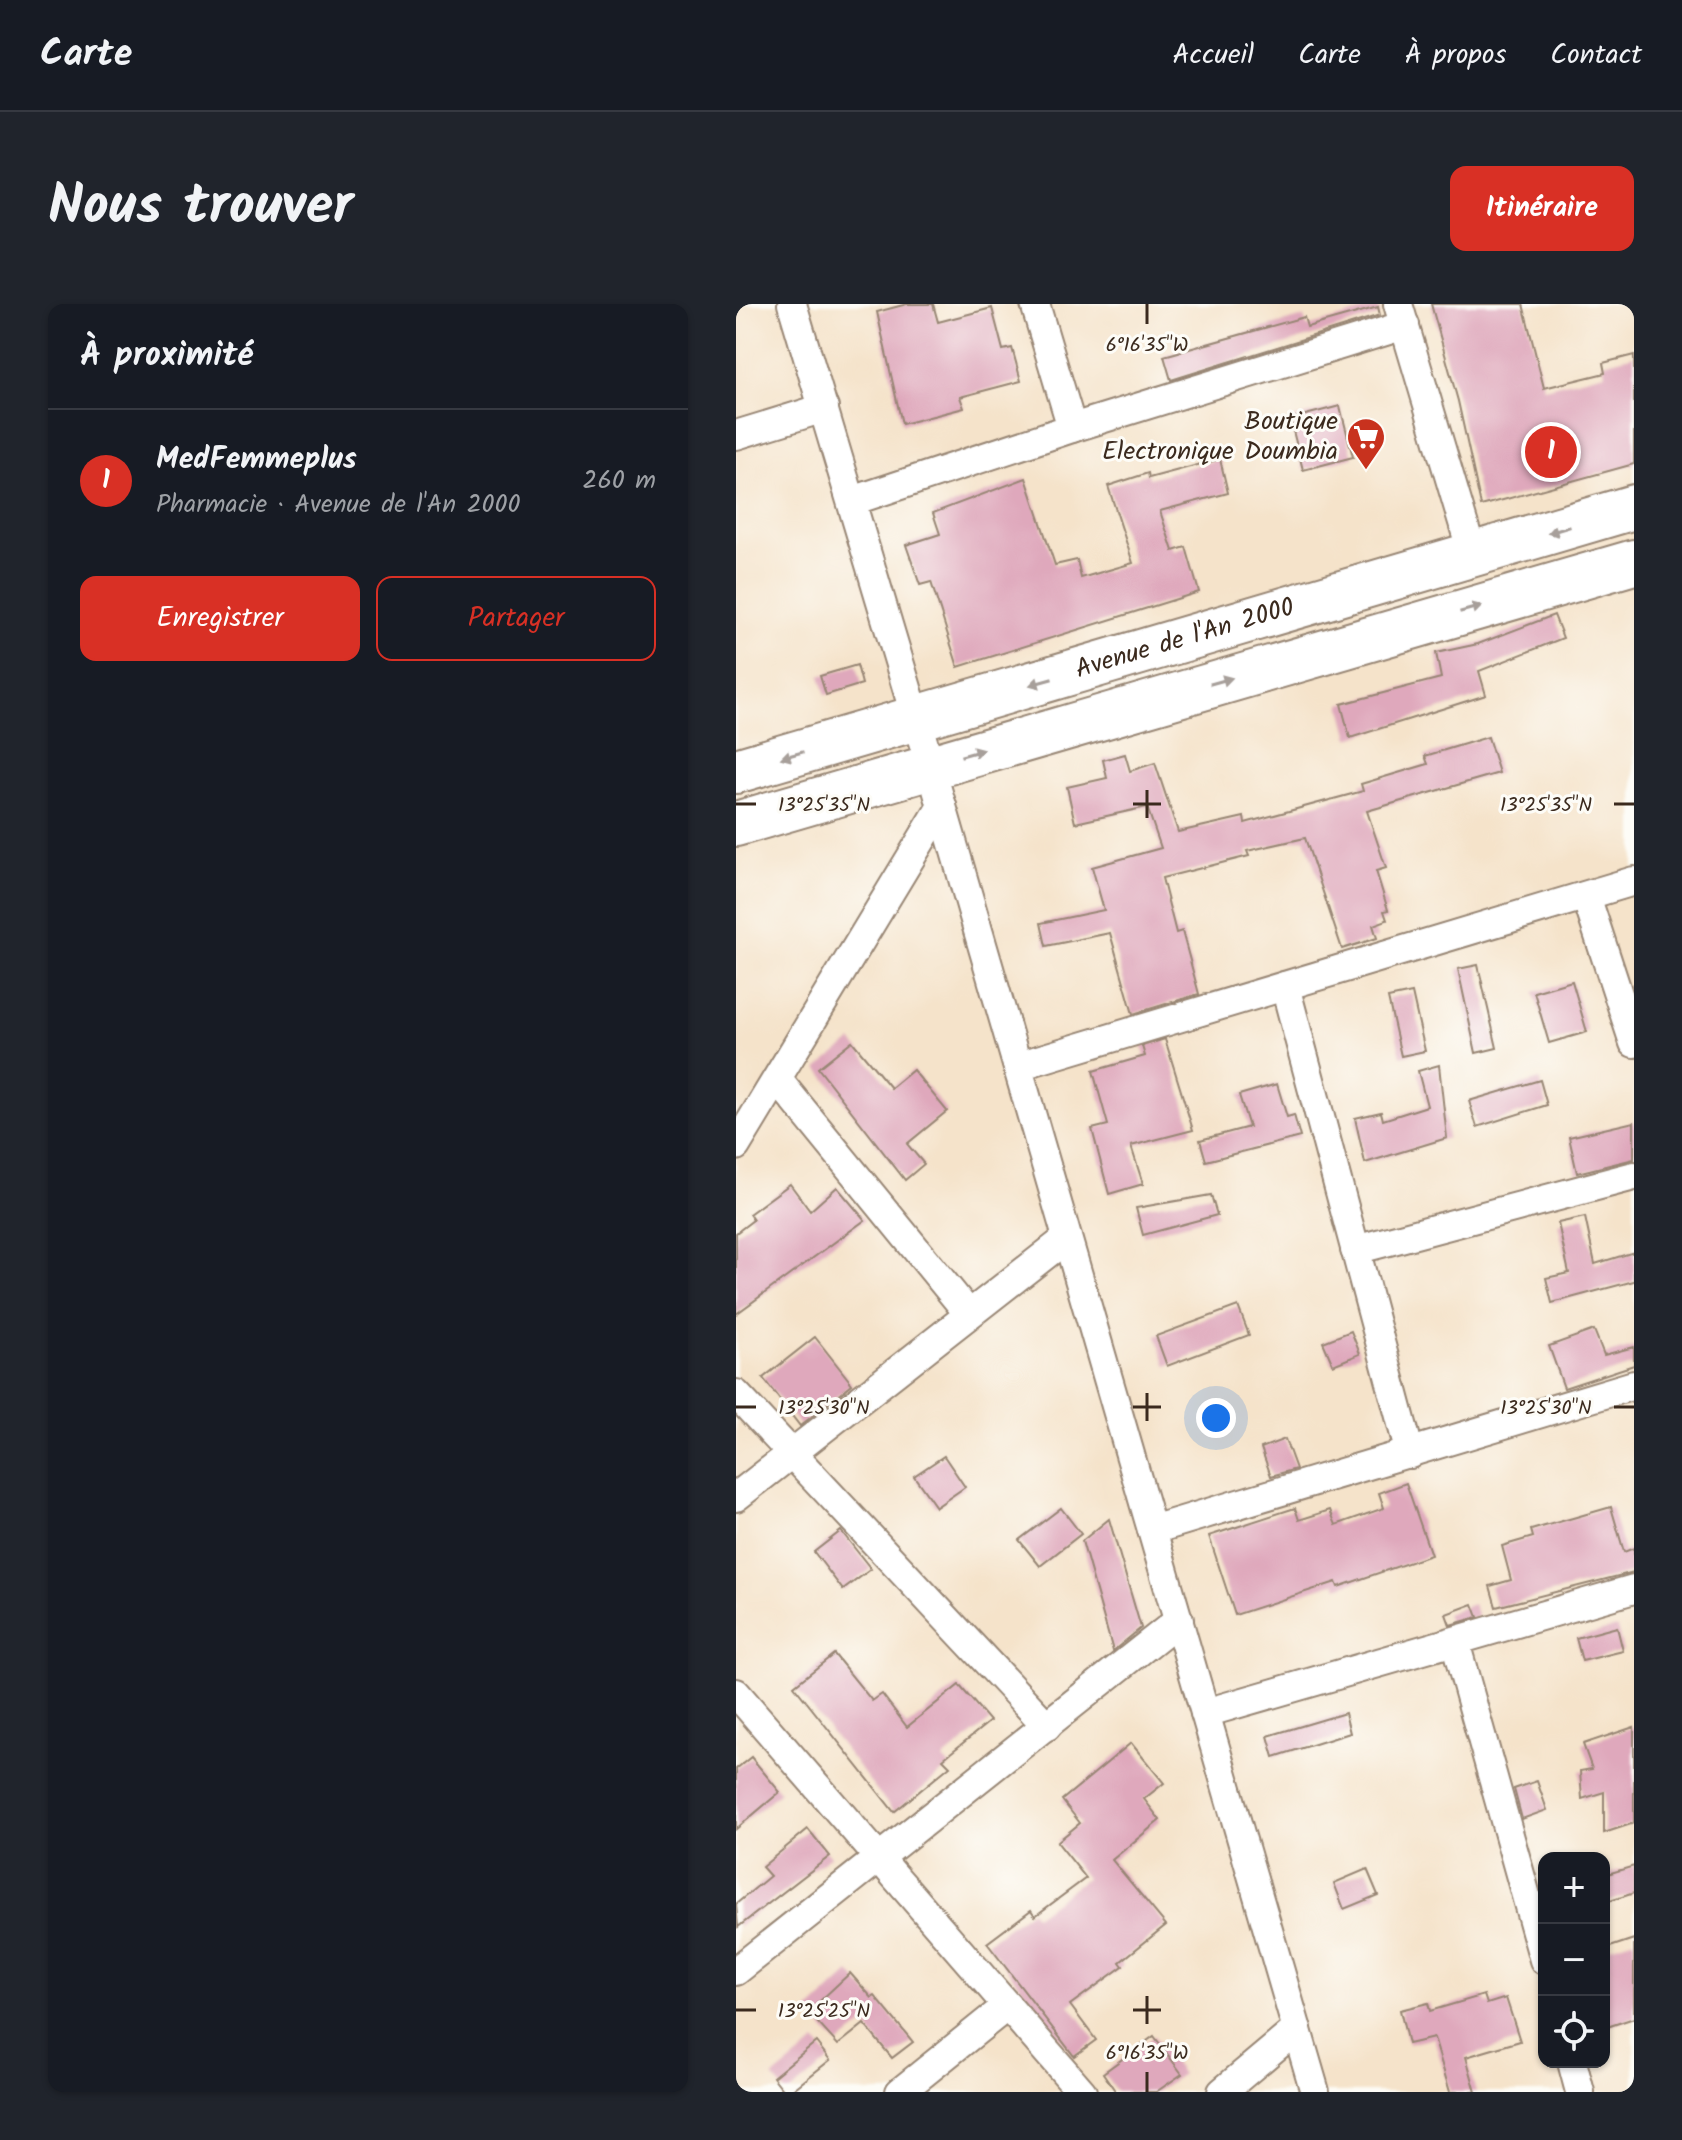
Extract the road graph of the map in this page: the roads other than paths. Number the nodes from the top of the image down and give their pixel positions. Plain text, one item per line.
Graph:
1 (792, 304) edge
2 (1035, 304) edge
3 (1402, 315) edge
4 (824, 408) junction
5 (1072, 428) junction
6 (736, 435) edge
7 (852, 501) junction
8 (1634, 507) edge
9 (1473, 556) junction
10 (1634, 562) edge
11 (917, 719) junction
12 (736, 771) edge
13 (936, 785) junction
14 (736, 824) edge
15 (1634, 881) edge
16 (1586, 896) junction
17 (1285, 986) junction
18 (1634, 1043) edge
19 (1018, 1066) junction
20 (778, 1080) junction
21 (736, 1146) edge
22 (1634, 1176) edge
23 (1067, 1238) junction
24 (1355, 1250) junction
25 (969, 1314) junction
26 (1634, 1385) edge
27 (736, 1394) edge
28 (791, 1454) junction
29 (1410, 1454) junction
30 (736, 1497) edge
31 (1152, 1530) junction
32 (1634, 1589) edge
33 (1179, 1620) junction
34 (1455, 1642) junction
35 (740, 1704) edge
36 (1205, 1713) junction
37 (1047, 1726) junction
38 (879, 1858) junction
39 (1538, 1939) edge
40 (736, 1971) edge
41 (1007, 2006) junction
42 (1297, 2029) junction
43 (1574, 2068) edge
44 (900, 2092) edge
45 (1082, 2092) edge
46 (1222, 2092) edge
47 (1315, 2092) edge
48 (1580, 2092) edge

1 - 4 street
2 - 5 street
3 - 5 street
3 - 9 street
4 - 6 street
4 - 7 street
5 - 7 street
7 - 11 street
8 -> 9 main road, Avenue de l'An 2000
9 -> 11 main road, Avenue de l'An 2000
13 -> 10 main road, Avenue de l'An 2000
11 -> 12 main road, Avenue de l'An 2000
11 - 13 street
13 - 14 main road, Avenue de l'An 2000
13 - 19 street
13 - 20 street
15 - 16 street
16 - 17 street
16 - 18 street
17 - 19 street
17 - 24 street
19 - 23 street
20 - 21 street
20 - 25 street
22 - 24 street
23 - 25 street
23 - 31 street
24 - 29 street
25 - 28 street
26 - 29 street
27 - 28 street
28 - 30 street
28 - 37 street
29 - 31 street
31 - 33 street
32 - 34 street
33 - 36 street
33 - 37 street
34 - 36 street
34 - 39 street
35 - 38 street
36 - 42 street
37 - 38 street
38 - 40 street
38 - 41 street
41 - 44 street
41 - 45 street
42 - 46 street
42 - 47 street
43 - 48 street

